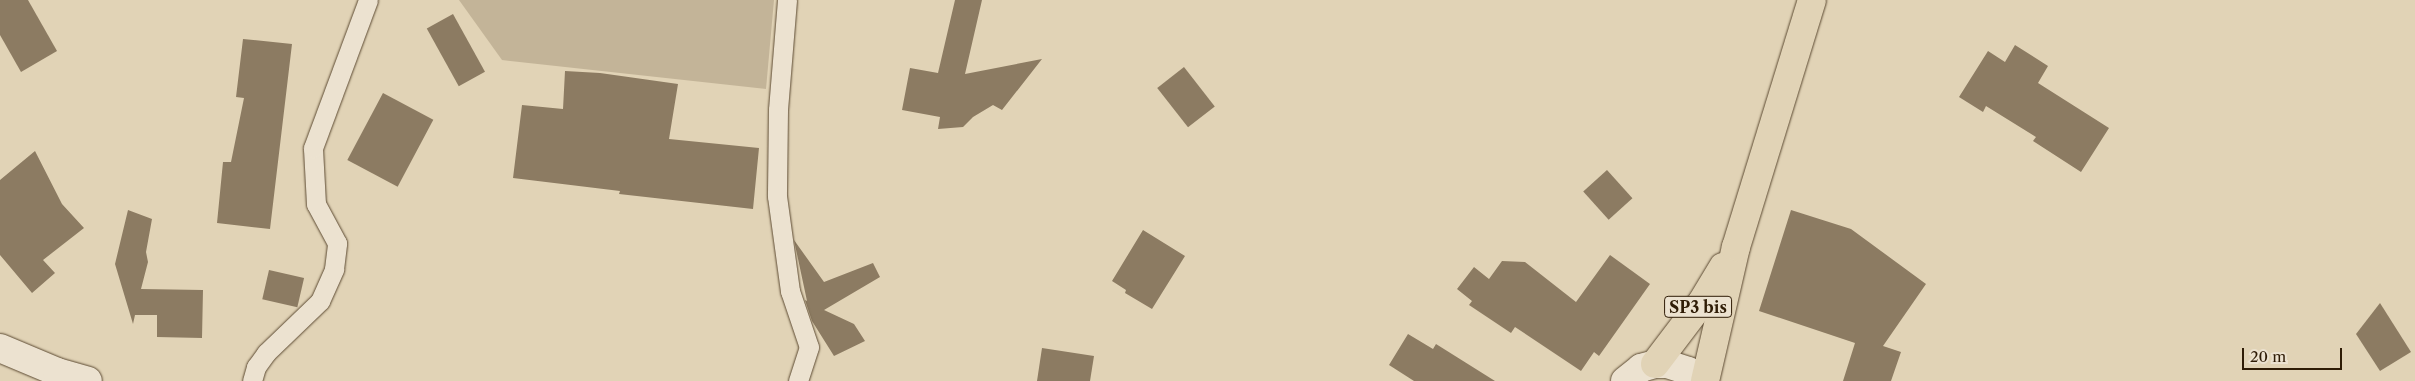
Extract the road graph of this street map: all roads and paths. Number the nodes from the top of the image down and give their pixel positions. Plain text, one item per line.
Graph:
1 (368, 0) edge
2 (787, 0) edge
3 (1812, 0) edge
4 (1736, 247) junction
5 (0, 348) edge
6 (1655, 364) junction
7 (88, 381) edge
8 (252, 381) edge
9 (798, 381) edge
10 (1625, 381) edge
11 (1699, 381) edge
12 (1705, 381) edge

1 - 8 lane
2 - 9 lane
3 - 4 main road, SP3 bis
4 - 6 main road, SP3 bis
4 - 12 main road, SP3 bis
5 - 7 main road
6 - 10 main road
6 - 11 main road

